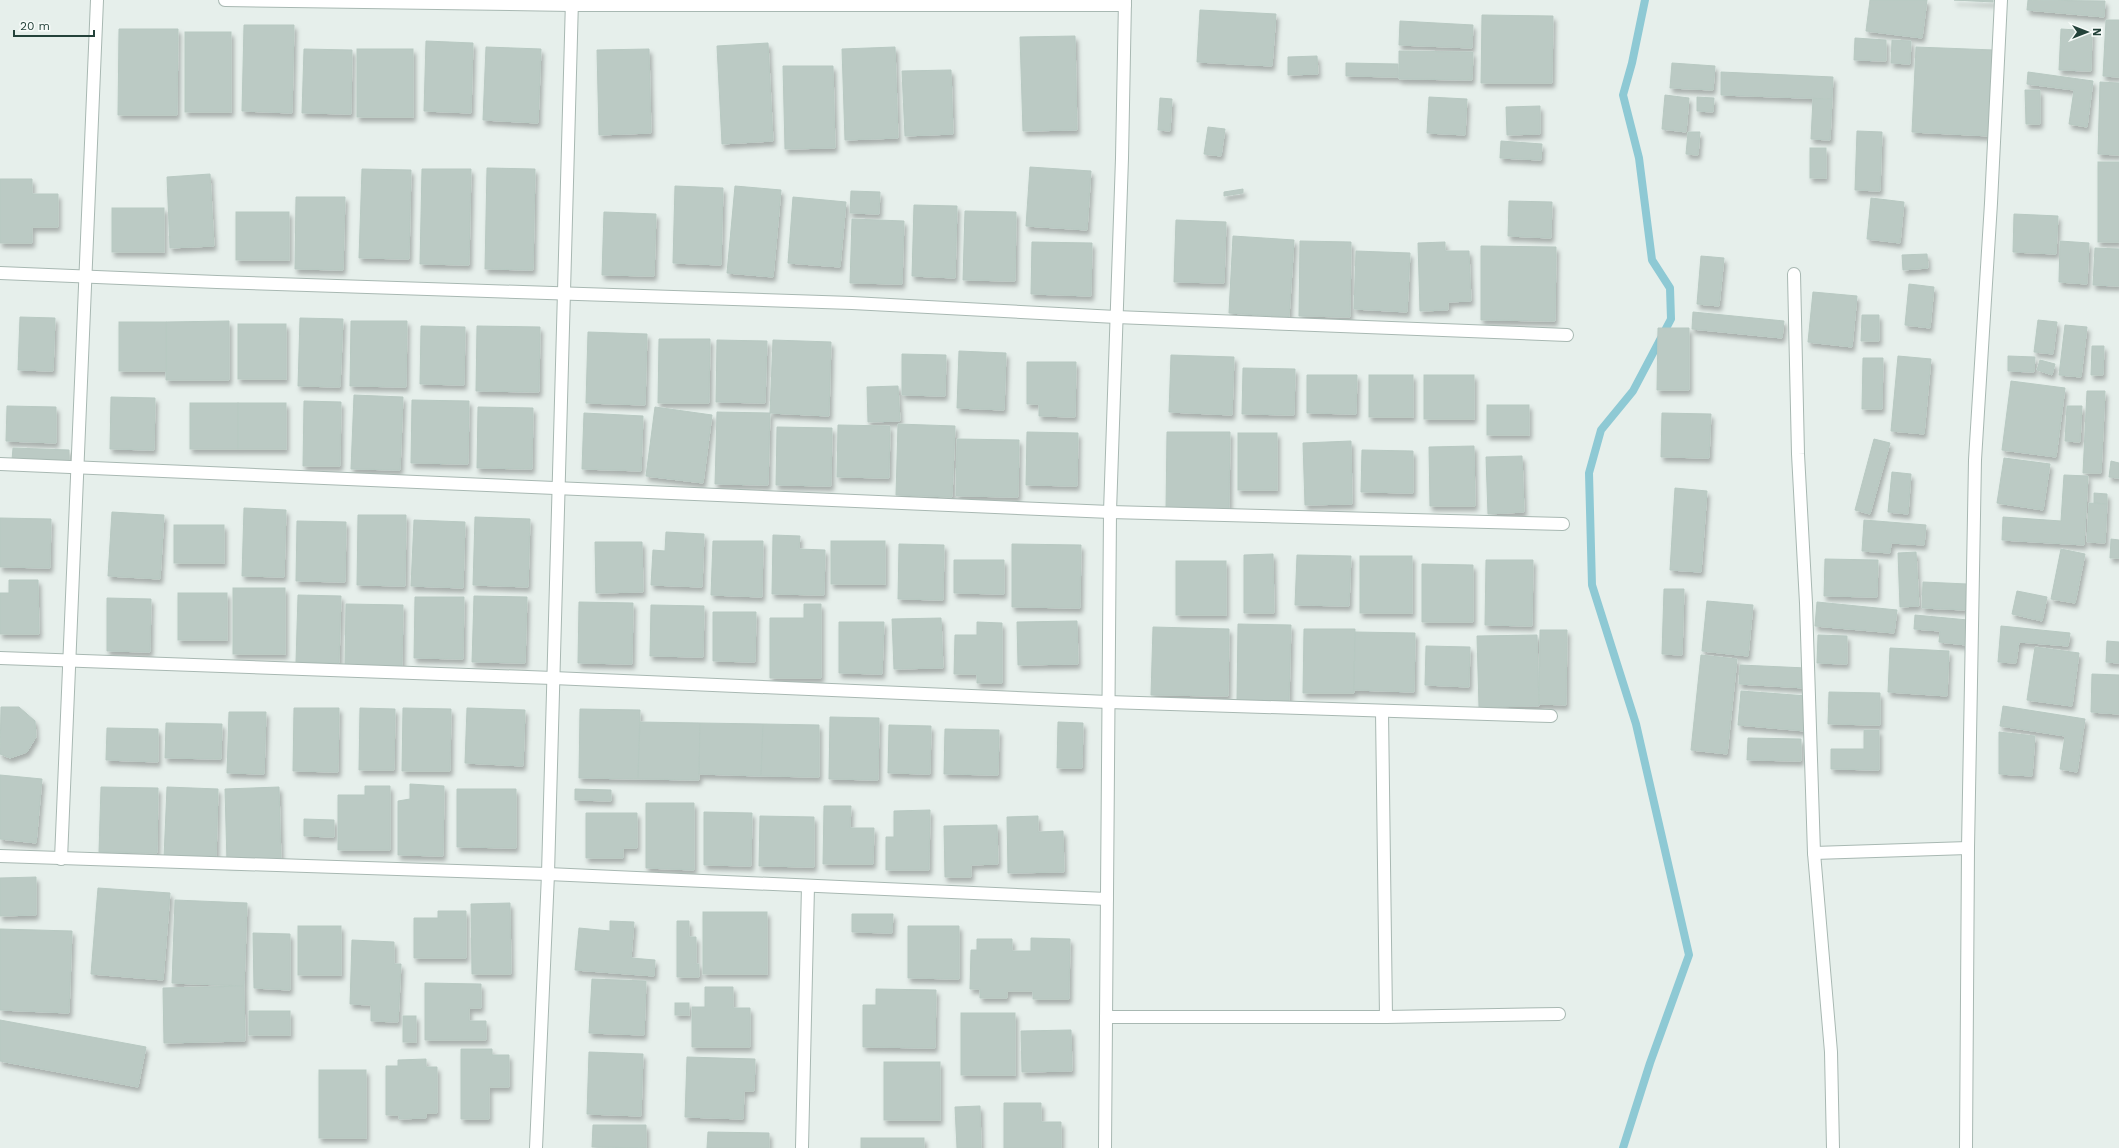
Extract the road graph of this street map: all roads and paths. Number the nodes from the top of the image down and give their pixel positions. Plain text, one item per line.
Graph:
1 (97, 0) edge
2 (225, 0) edge
3 (2001, 0) edge
4 (572, 2) edge
5 (1125, 3) edge
6 (0, 273) edge
7 (1794, 274) dead end
8 (84, 276) junction
9 (564, 292) junction
10 (1116, 316) junction
11 (1567, 335) dead end
12 (0, 464) edge
13 (78, 467) junction
14 (560, 490) junction
15 (1110, 512) junction
16 (1563, 524) dead end
17 (0, 658) edge
18 (71, 661) junction
19 (553, 678) junction
20 (1108, 702) junction
21 (1382, 711) junction
22 (1551, 716) dead end
23 (1968, 848) junction
24 (1814, 853) junction
25 (0, 856) edge
26 (61, 859) junction
27 (548, 874) junction
28 (808, 886) junction
29 (1106, 899) junction
30 (1559, 1014) dead end
31 (1106, 1017) junction
32 (1386, 1017) junction
33 (536, 1148) edge
34 (802, 1148) edge
35 (1105, 1148) edge
36 (1833, 1148) edge
37 (1966, 1148) edge

1 - 8 street
2 - 4 street
3 - 23 street
4 - 5 street
4 - 9 street
5 - 10 street
6 - 8 street
7 - 24 street
8 - 9 street
8 - 13 street
9 - 10 street
9 - 14 street
10 - 11 street
10 - 15 street
12 - 13 street
13 - 14 street
13 - 18 street
14 - 15 street
14 - 19 street
15 - 16 street
15 - 20 street
17 - 18 street
18 - 19 street
18 - 26 street
19 - 20 street
19 - 27 street
20 - 21 street
20 - 29 street
21 - 22 street
21 - 32 street
23 - 24 street
23 - 37 street
24 - 36 street
25 - 26 street
26 - 27 street
27 - 28 street
27 - 33 street
28 - 29 street
28 - 34 street
29 - 31 street
30 - 32 street
31 - 32 street
31 - 35 street

